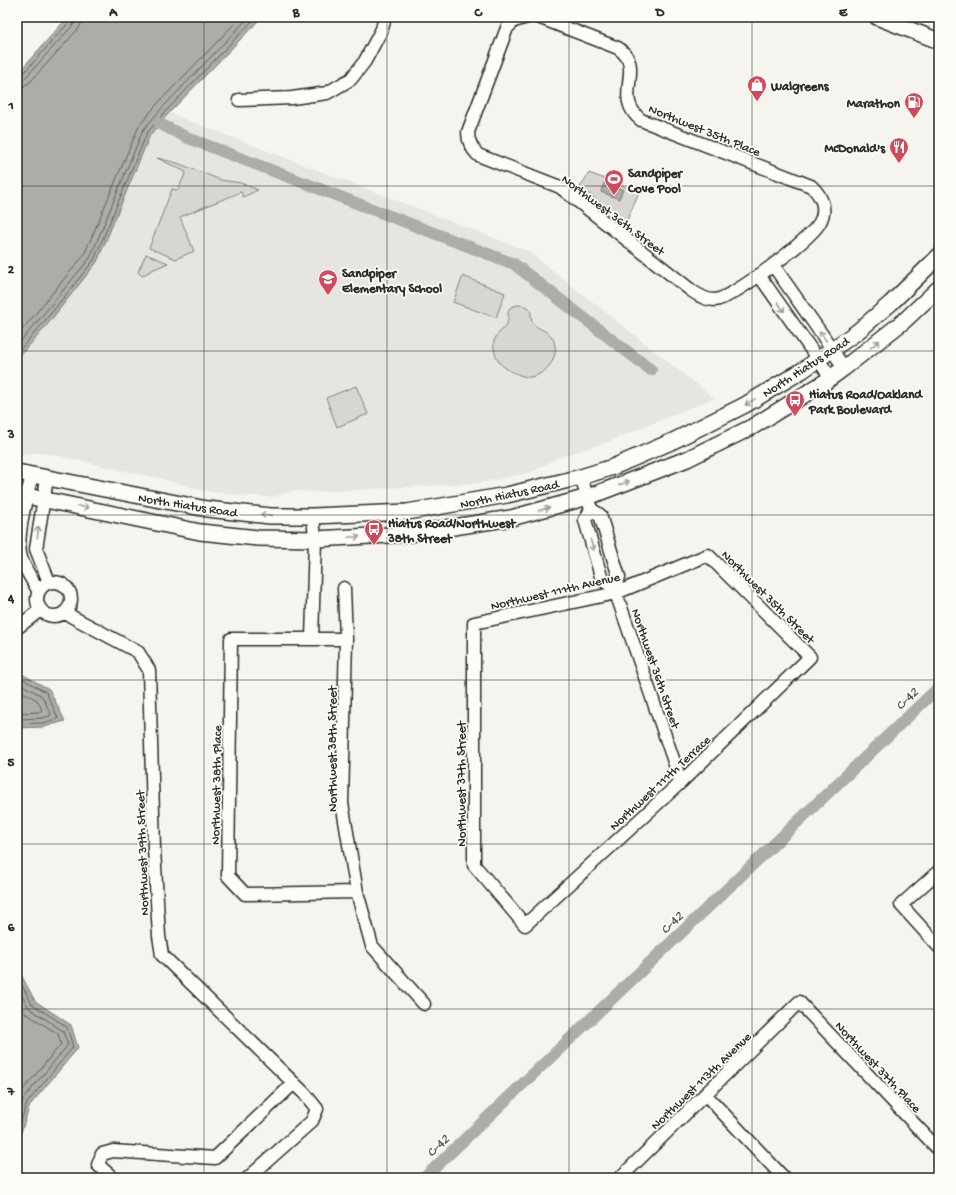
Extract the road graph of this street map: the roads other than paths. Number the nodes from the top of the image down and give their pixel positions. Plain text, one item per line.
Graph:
1 (385, 17) edge
2 (538, 17) edge
3 (877, 17) edge
4 (523, 18) edge
5 (939, 41) edge
6 (239, 100) dead end
7 (939, 256) edge
8 (773, 265) junction
9 (759, 275) junction
10 (939, 288) edge
11 (832, 350) junction
12 (818, 359) junction
13 (844, 368) junction
14 (831, 378) junction
15 (17, 472) edge
16 (32, 475) junction
17 (581, 477) junction
18 (47, 478) junction
19 (22, 495) edge
20 (44, 499) junction
21 (589, 503) junction
22 (313, 516) junction
23 (315, 539) junction
24 (39, 556) junction
25 (708, 556) joint
26 (21, 557) junction
27 (49, 582) junction
28 (344, 588) dead end
29 (38, 590) junction
30 (615, 590) junction
31 (40, 610) junction
32 (64, 613) junction
33 (18, 623) edge
34 (474, 623) joint
35 (312, 639) junction
36 (346, 639) junction
37 (810, 657) joint
38 (681, 782) junction
39 (939, 871) edge
40 (357, 892) junction
41 (526, 925) joint
42 (939, 947) edge
43 (799, 1002) joint
44 (424, 1004) dead end
45 (294, 1083) junction
46 (706, 1094) junction
47 (939, 1150) edge
48 (113, 1178) edge
49 (248, 1178) edge
50 (620, 1178) edge
51 (784, 1178) edge

1 - 6 street
2 - 8 street, Northwest 35th Place
3 - 5 main road
4 - 9 street, Northwest 36th Street
7 - 11 main road, North Hiatus Road
8 - 9 street
11 -> 8 street
9 -> 12 street
13 -> 10 main road, North Hiatus Road
11 - 12 main road, North Hiatus Road
11 - 13 street
12 - 14 street
12 -> 17 main road, North Hiatus Road
13 - 14 main road, North Hiatus Road
21 -> 14 main road, North Hiatus Road
15 - 16 main road, North Hiatus Road
16 - 18 main road, North Hiatus Road
16 - 19 street
17 - 21 street, Northwest 36th Street
17 - 22 main road, North Hiatus Road
18 - 20 street
22 -> 18 main road, North Hiatus Road
19 - 20 main road, North Hiatus Road
19 - 26 street
20 -> 23 main road, North Hiatus Road
24 -> 20 street
23 -> 21 main road, North Hiatus Road
21 - 30 street, Northwest 36th Street
21 -> 30 street, Northwest 36th Street
22 - 23 street
23 - 35 street
24 - 26 street
24 - 27 street
25 - 30 street, Northwest 111th Avenue
25 - 37 street, Northwest 35th Street
26 - 29 street
27 - 29 street
27 - 32 street
28 - 36 street, Northwest 38th Street
29 - 31 street
30 - 34 street, Northwest 111th Avenue
30 - 38 street, Northwest 36th Street
31 - 32 street
31 - 33 street
32 - 45 street, Northwest 39th Street
34 - 41 street, Northwest 37th Street
35 - 36 street
35 - 40 street, Northwest 38th Place
36 - 40 street, Northwest 38th Street
37 - 38 street, Northwest 111th Terrace
38 - 41 street, Northwest 111th Terrace
39 - 42 street
40 - 44 street, Northwest 38th Street
43 - 46 street, Northwest 113th Avenue
43 - 47 street, Northwest 37th Place
45 - 48 street
45 - 49 street, Northwest 39th Street
46 - 50 street, Northwest 113th Avenue
46 - 51 street

